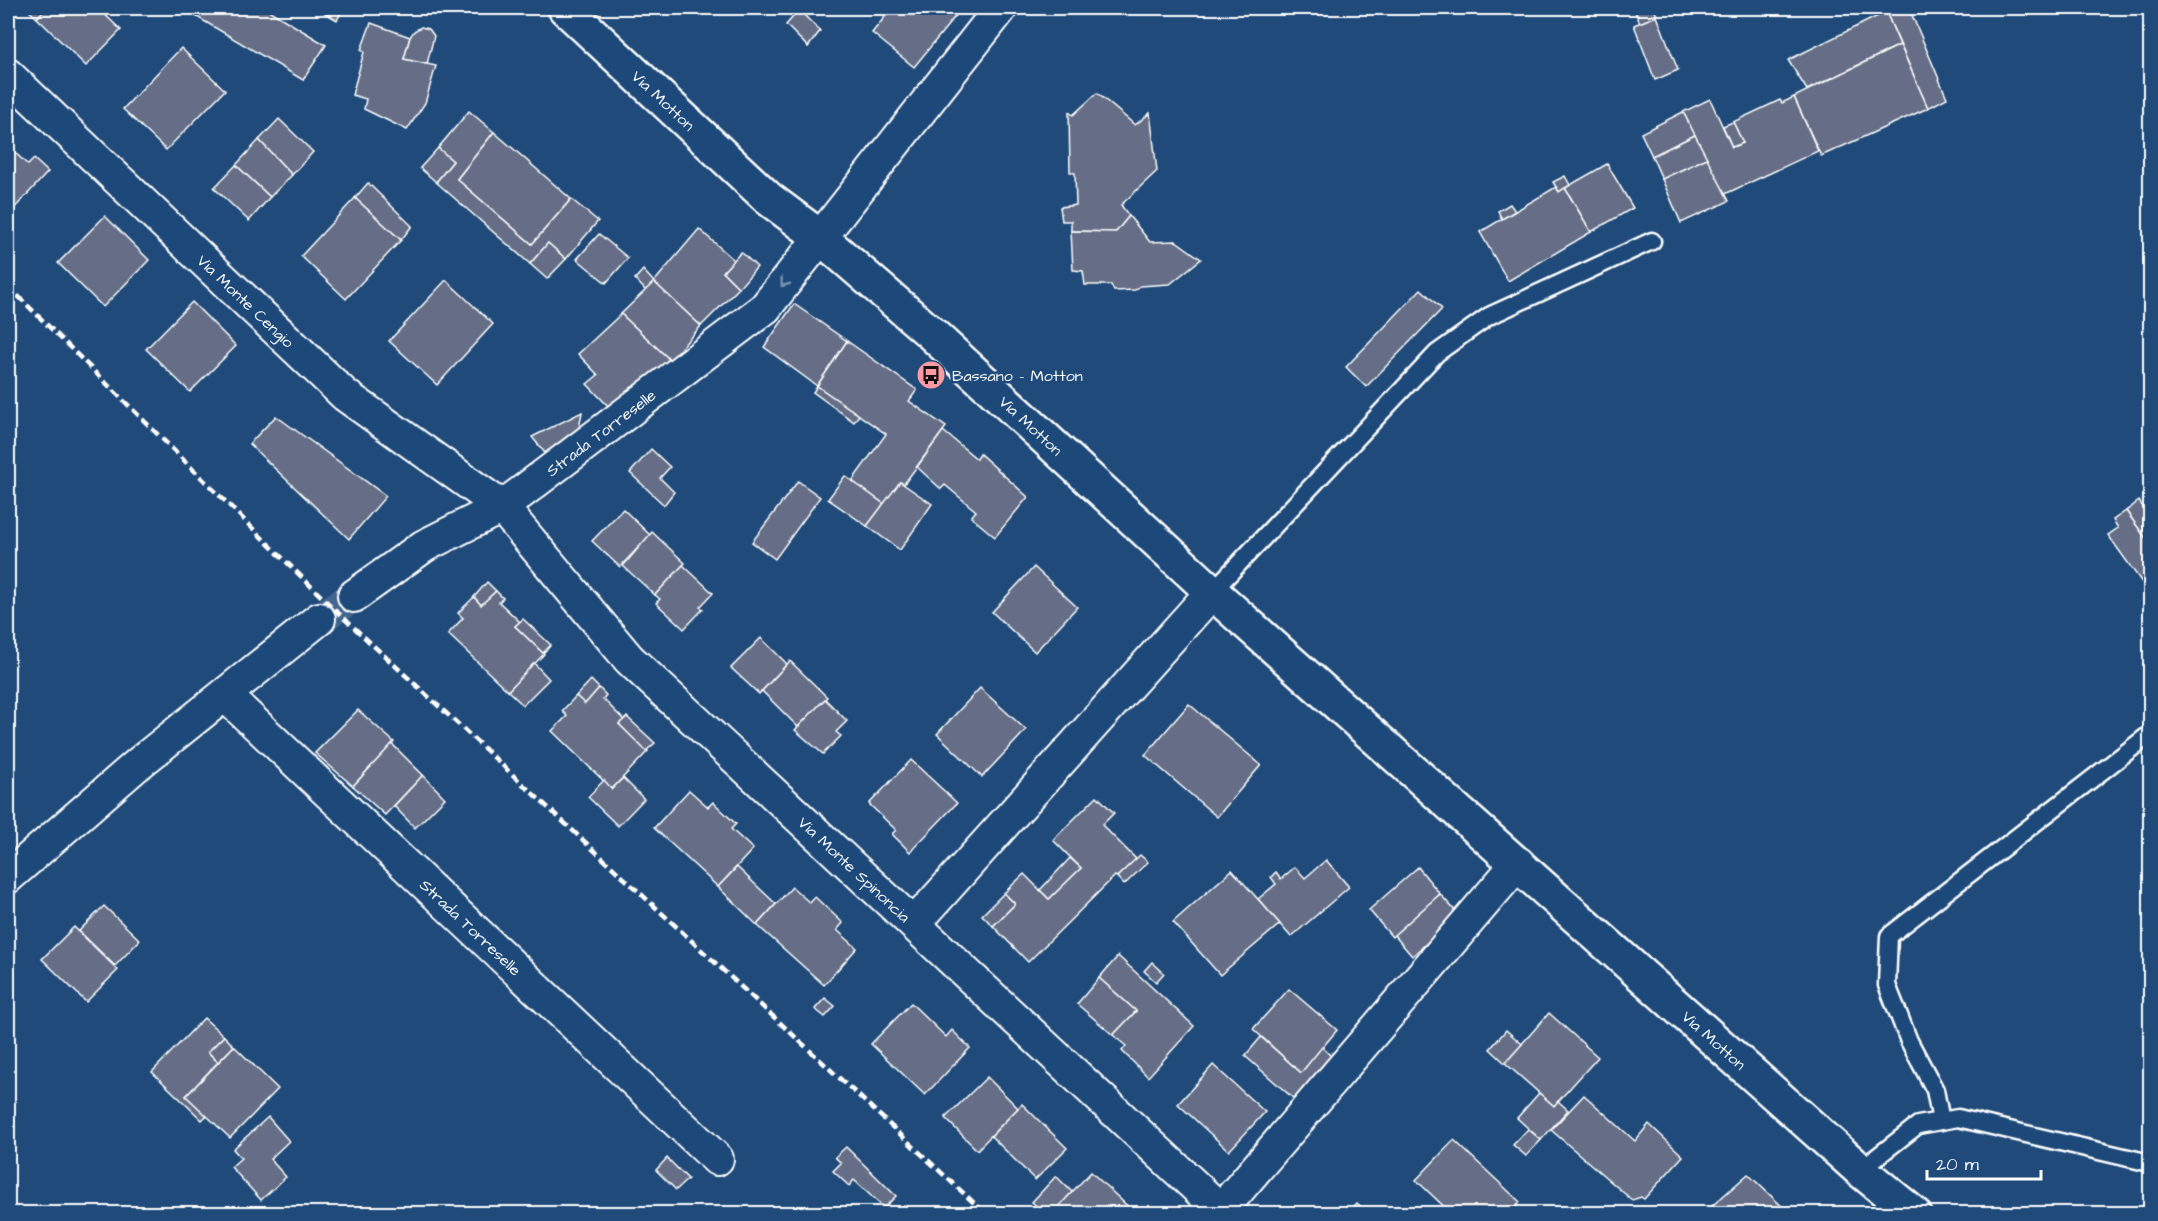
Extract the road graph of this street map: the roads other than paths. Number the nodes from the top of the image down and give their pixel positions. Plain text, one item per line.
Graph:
1 (565, 8) edge
2 (1001, 8) edge
3 (8, 75) edge
4 (820, 237) junction
5 (1652, 241) dead end
6 (502, 507) junction
7 (1212, 592) junction
8 (354, 596) tunnel mouth
9 (319, 619) tunnel mouth
10 (225, 694) junction
11 (2151, 734) edge
12 (1518, 863) junction
13 (8, 877) edge
14 (914, 924) junction
15 (1941, 1120) junction
16 (717, 1159) dead end
17 (2151, 1163) edge
18 (1860, 1170) junction
19 (1223, 1212) edge
20 (1914, 1214) edge

1 - 4 main road, Via Motton
2 - 4 street
3 - 6 street, Via Monte Cengio
4 -> 6 street, Strada Torreselle
4 - 7 main road, Via Motton
5 - 7 lane
6 - 8 street, Strada Torreselle
6 - 14 street, Via Monte Spinoncia
7 - 12 main road, Via Motton
7 - 14 street
9 - 10 street
10 - 13 street
10 - 16 street, Strada Torreselle
11 - 15 lane
12 - 18 main road, Via Motton
12 - 19 street
14 - 19 street, Via Monte Spinoncia
15 - 17 lane
15 - 18 lane
18 - 20 main road, Via Motton

